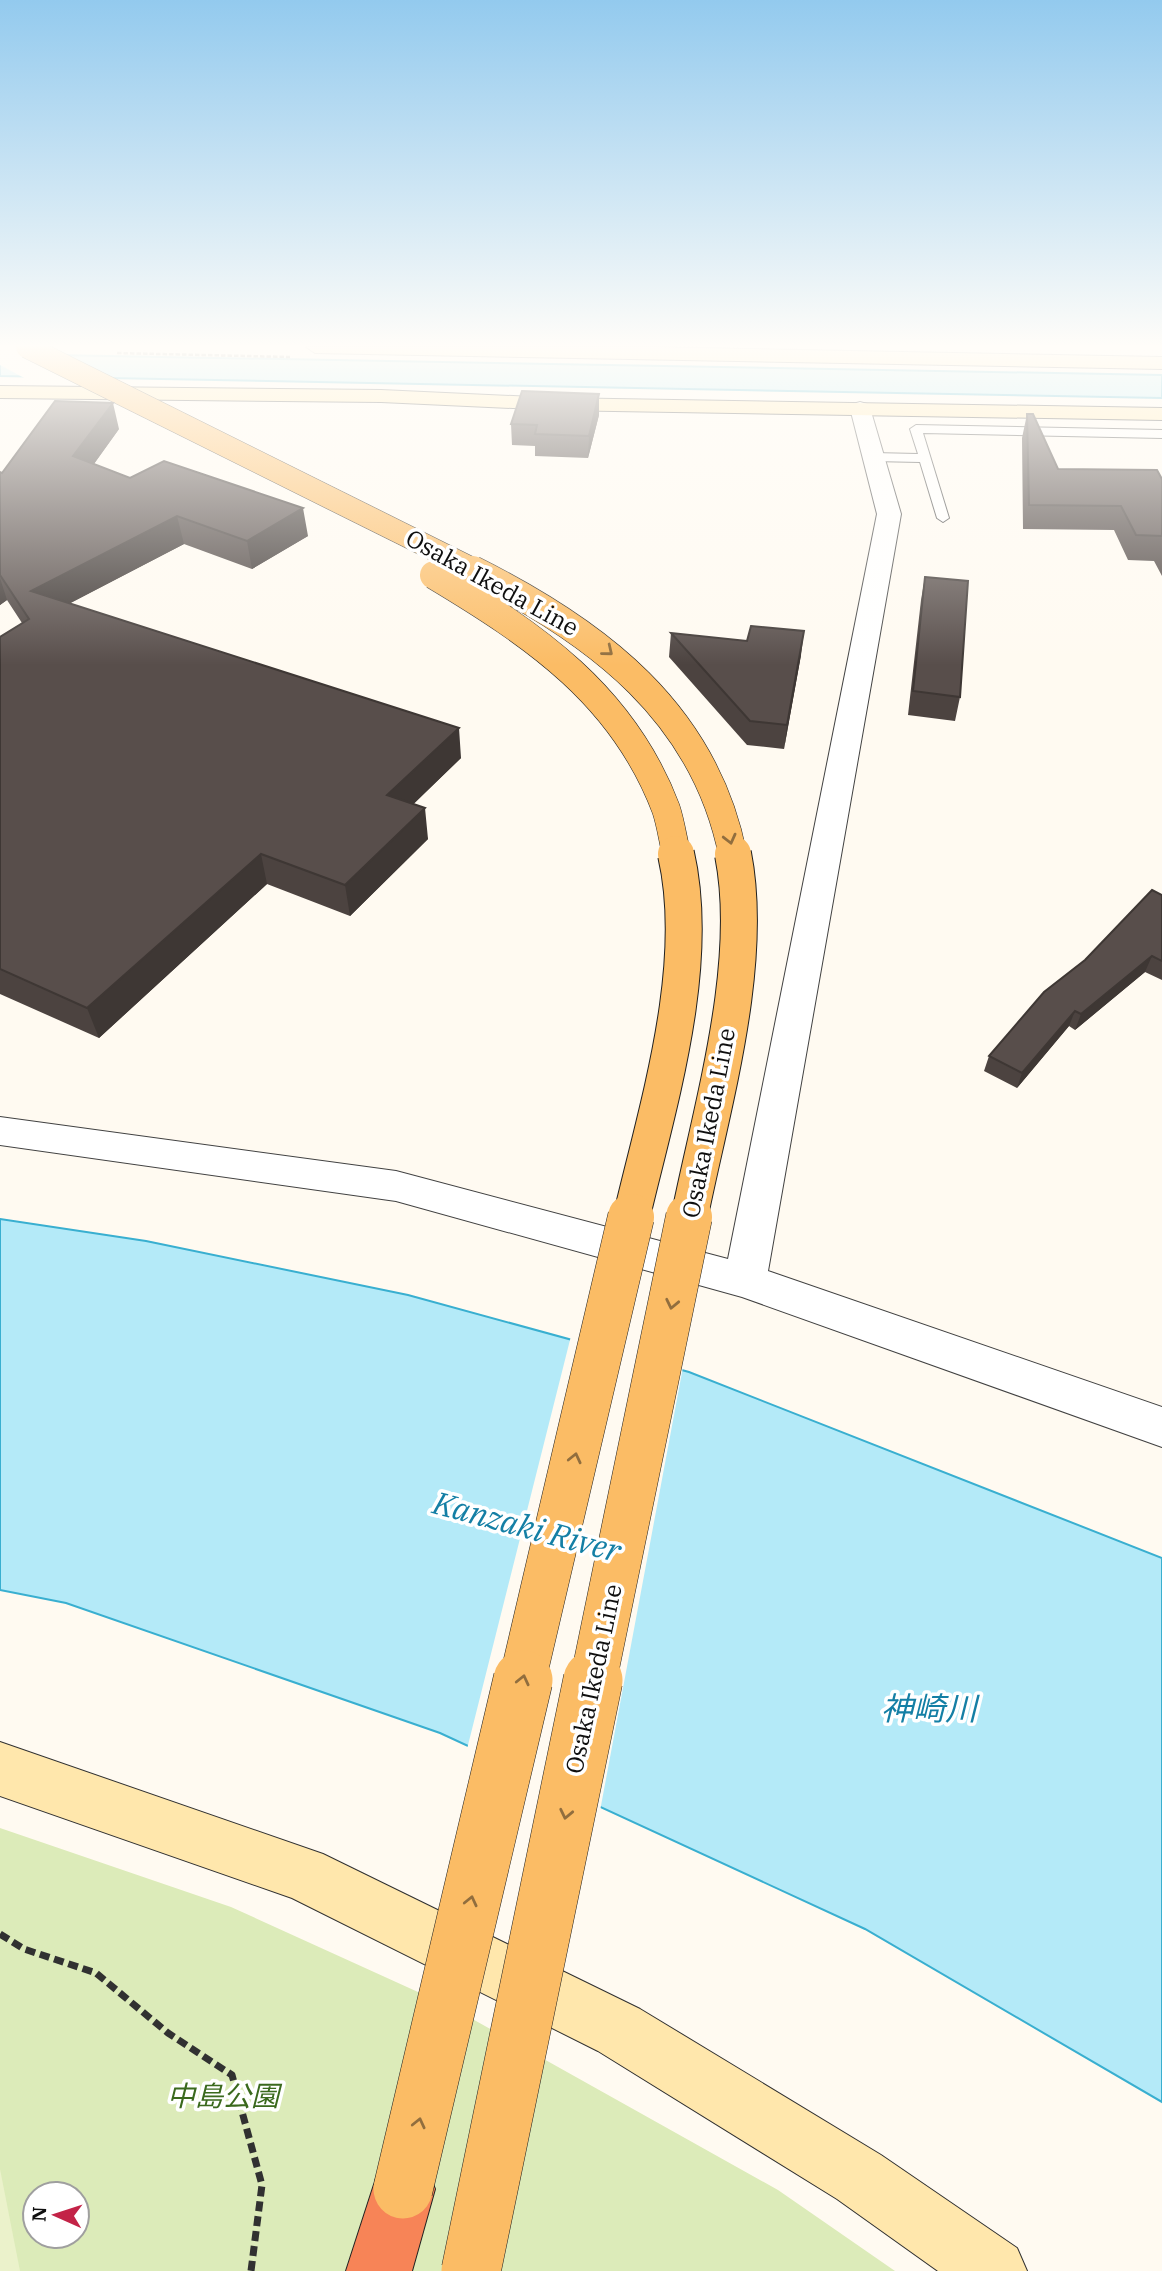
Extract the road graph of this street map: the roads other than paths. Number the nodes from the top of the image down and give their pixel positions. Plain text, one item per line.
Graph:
1 (197, 453) edge
2 (238, 453) edge
3 (872, 453) edge
4 (923, 453) edge
5 (873, 457) junction
6 (925, 458) junction
7 (943, 518) dead end
8 (0, 1131) edge
9 (745, 1281) junction
10 (1162, 1427) edge
11 (0, 1769) edge
12 (403, 2189) joint
13 (379, 2271) edge
14 (471, 2271) edge
15 (994, 2271) edge

12 -> 1 main road, Osaka Ikeda Line, bridge
2 -> 14 main road, Osaka Ikeda Line, bridge
3 - 5 street
4 - 6 lane
5 - 6 lane
5 - 9 street
6 - 7 lane
8 - 9 street
9 - 10 street
11 - 15 street
12 - 13 highway

